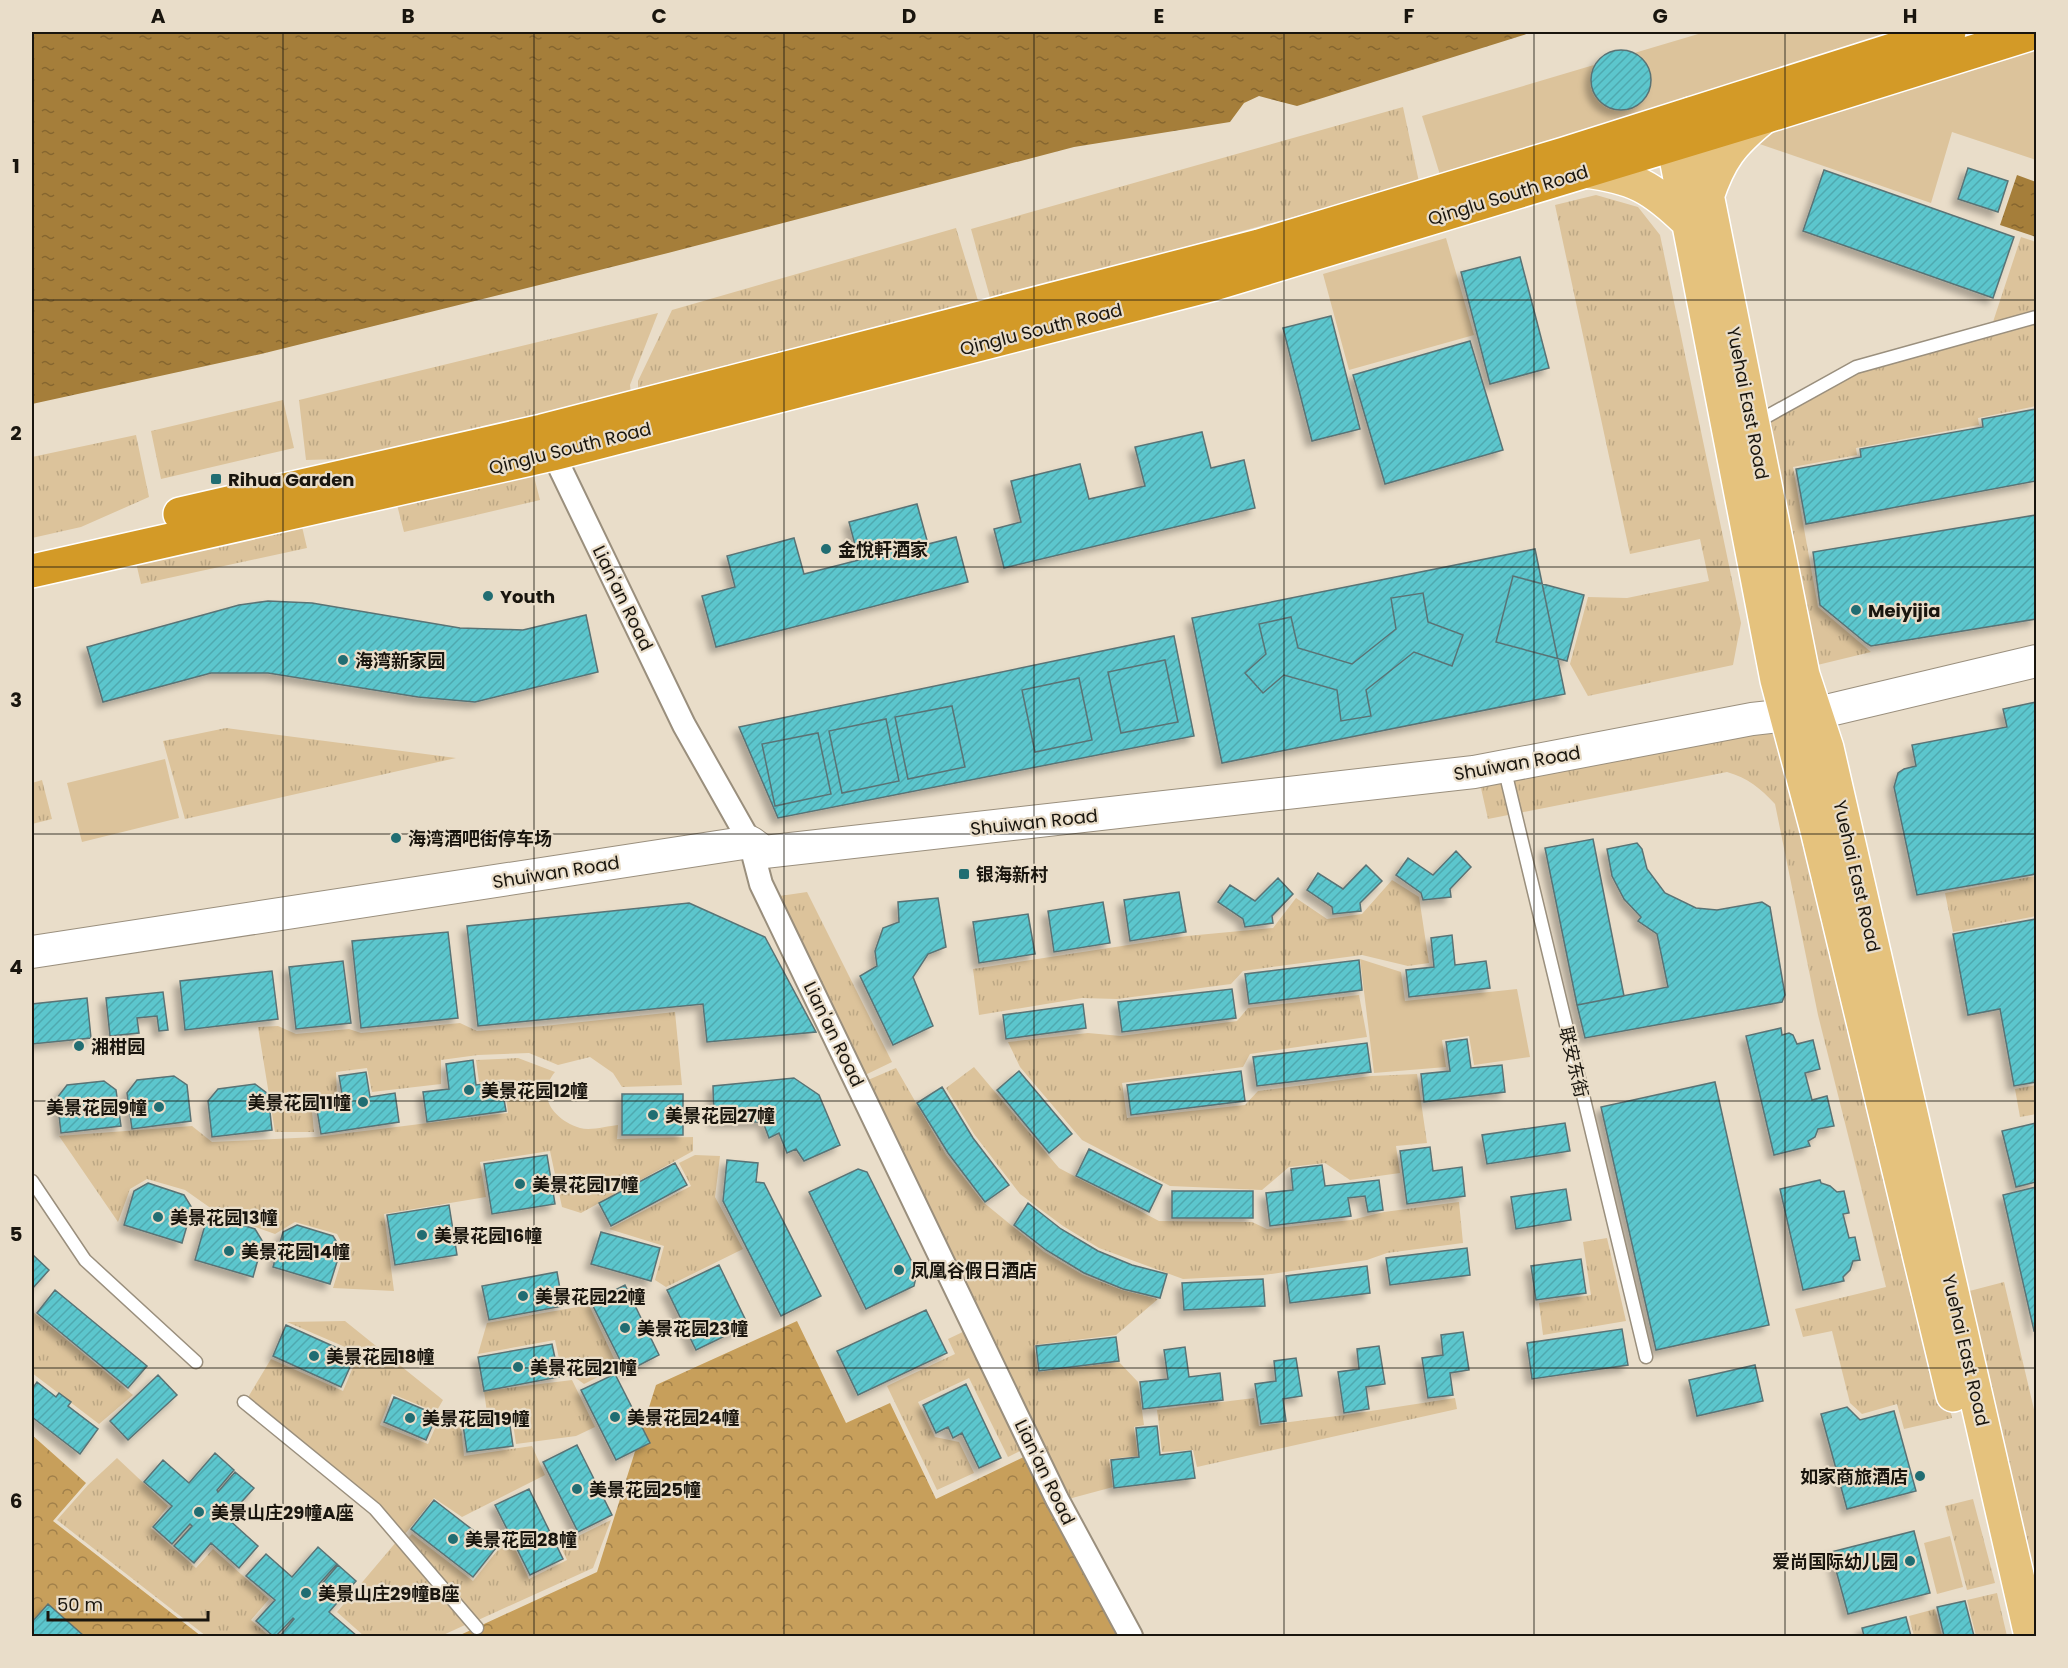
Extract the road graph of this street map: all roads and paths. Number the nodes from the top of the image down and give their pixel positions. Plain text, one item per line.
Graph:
1 (1949, 32) edge
2 (2036, 32) edge
3 (1764, 117) junction
4 (1682, 130) junction
5 (1584, 171) junction
6 (1697, 209) junction
7 (2037, 317) edge
8 (1740, 426) junction
9 (548, 442) junction
10 (32, 549) edge
11 (32, 572) edge
12 (2037, 661) edge
13 (1801, 715) junction
14 (1504, 766) junction
15 (750, 842) junction
16 (32, 952) edge
17 (32, 1181) edge
18 (1646, 1357) dead end
19 (196, 1362) dead end
20 (244, 1402) dead end
21 (477, 1628) dead end
22 (1131, 1636) edge
23 (2012, 1636) edge
24 (2031, 1636) edge

1 - 4 highway, Qinglu South Road
2 - 3 highway, Qinglu South Road
3 - 4 highway, Qinglu South Road
3 - 6 main road
4 - 5 highway, Qinglu South Road
4 - 6 main road, Yuehai East Road
4 - 9 highway, Qinglu South Road
5 - 6 main road
5 - 9 highway, Qinglu South Road
6 - 8 main road, Yuehai East Road
7 - 8 lane
8 - 13 main road, Yuehai East Road
9 - 10 highway, Qinglu South Road
9 - 11 highway, Qinglu South Road
9 - 15 street, Lian'an Road
12 - 13 street, Shuiwan Road
13 - 14 street, Shuiwan Road
13 - 23 main road, Yuehai East Road
13 - 24 main road, Yuehai East Road
14 - 15 street, Shuiwan Road
14 - 18 lane, 联安东街
15 - 16 street, Shuiwan Road
15 - 22 street, Lian'an Road
17 - 19 lane
20 - 21 lane

